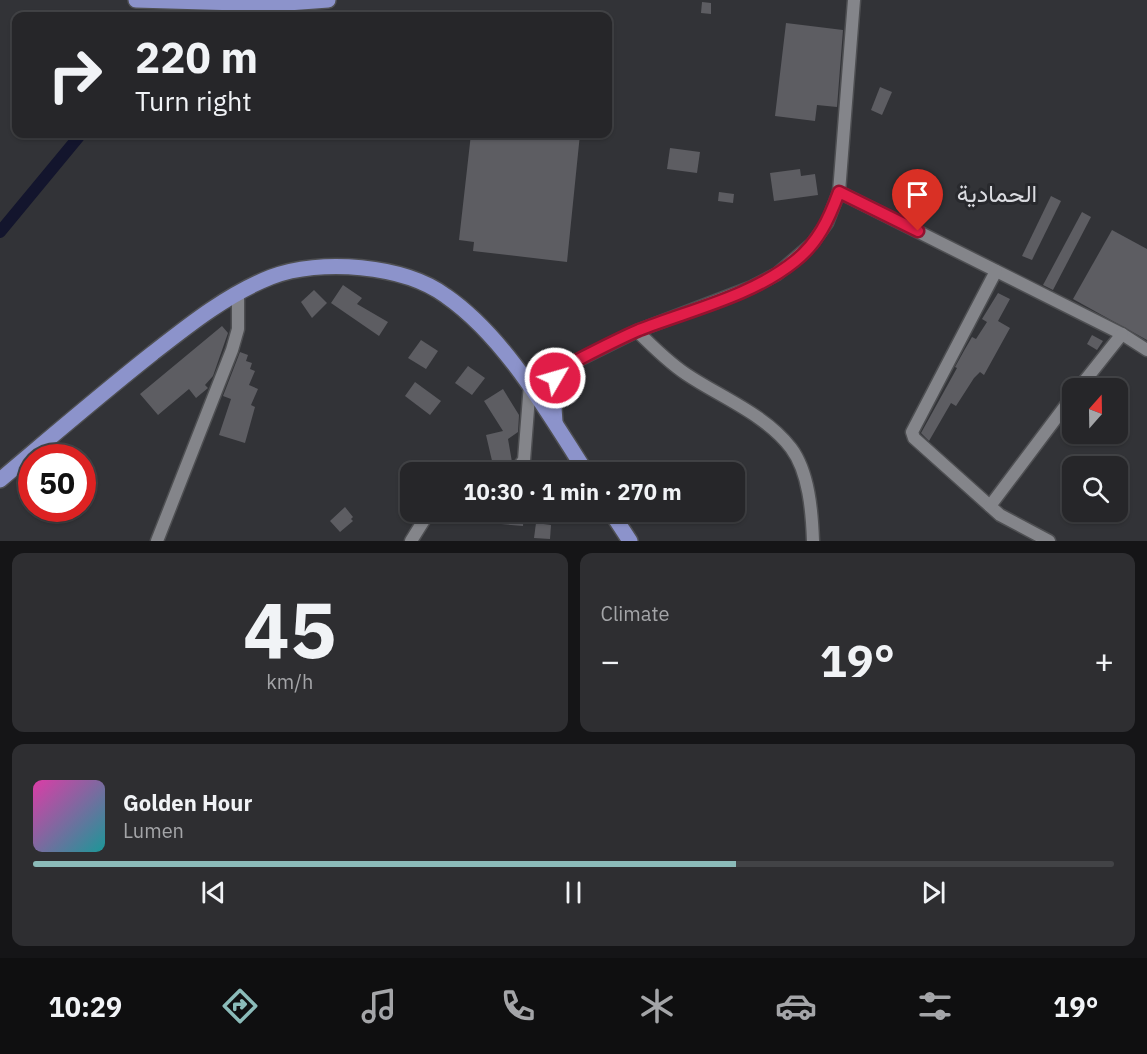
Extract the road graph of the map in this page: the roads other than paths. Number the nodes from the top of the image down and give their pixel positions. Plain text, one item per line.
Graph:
1 (136, 0) edge
2 (327, 0) edge
3 (854, 0) edge
4 (839, 192) junction
5 (996, 271) junction
6 (238, 293) junction
7 (637, 332) junction
8 (1122, 334) junction
9 (1147, 350) edge
10 (556, 371) junction
11 (1087, 378) edge
12 (530, 384) junction
13 (1062, 410) edge
14 (556, 428) junction
15 (522, 462) edge
16 (579, 462) edge
17 (0, 480) edge
18 (990, 506) junction
19 (423, 522) edge
20 (618, 522) edge
21 (157, 541) edge
22 (411, 541) edge
23 (630, 541) edge
24 (813, 541) edge
25 (1049, 541) edge

1 - 2 main road
3 - 4 street
4 - 5 street
4 - 7 street
5 - 8 street
5 - 18 street
6 - 12 main road
6 - 17 main road
6 - 21 street
7 - 10 street
7 - 24 street
8 - 9 street
8 - 11 street
10 - 12 street
10 - 14 main road
12 - 14 main road
12 - 15 street
13 - 18 street
14 - 16 main road
18 - 25 street
19 - 22 street
20 - 23 main road

